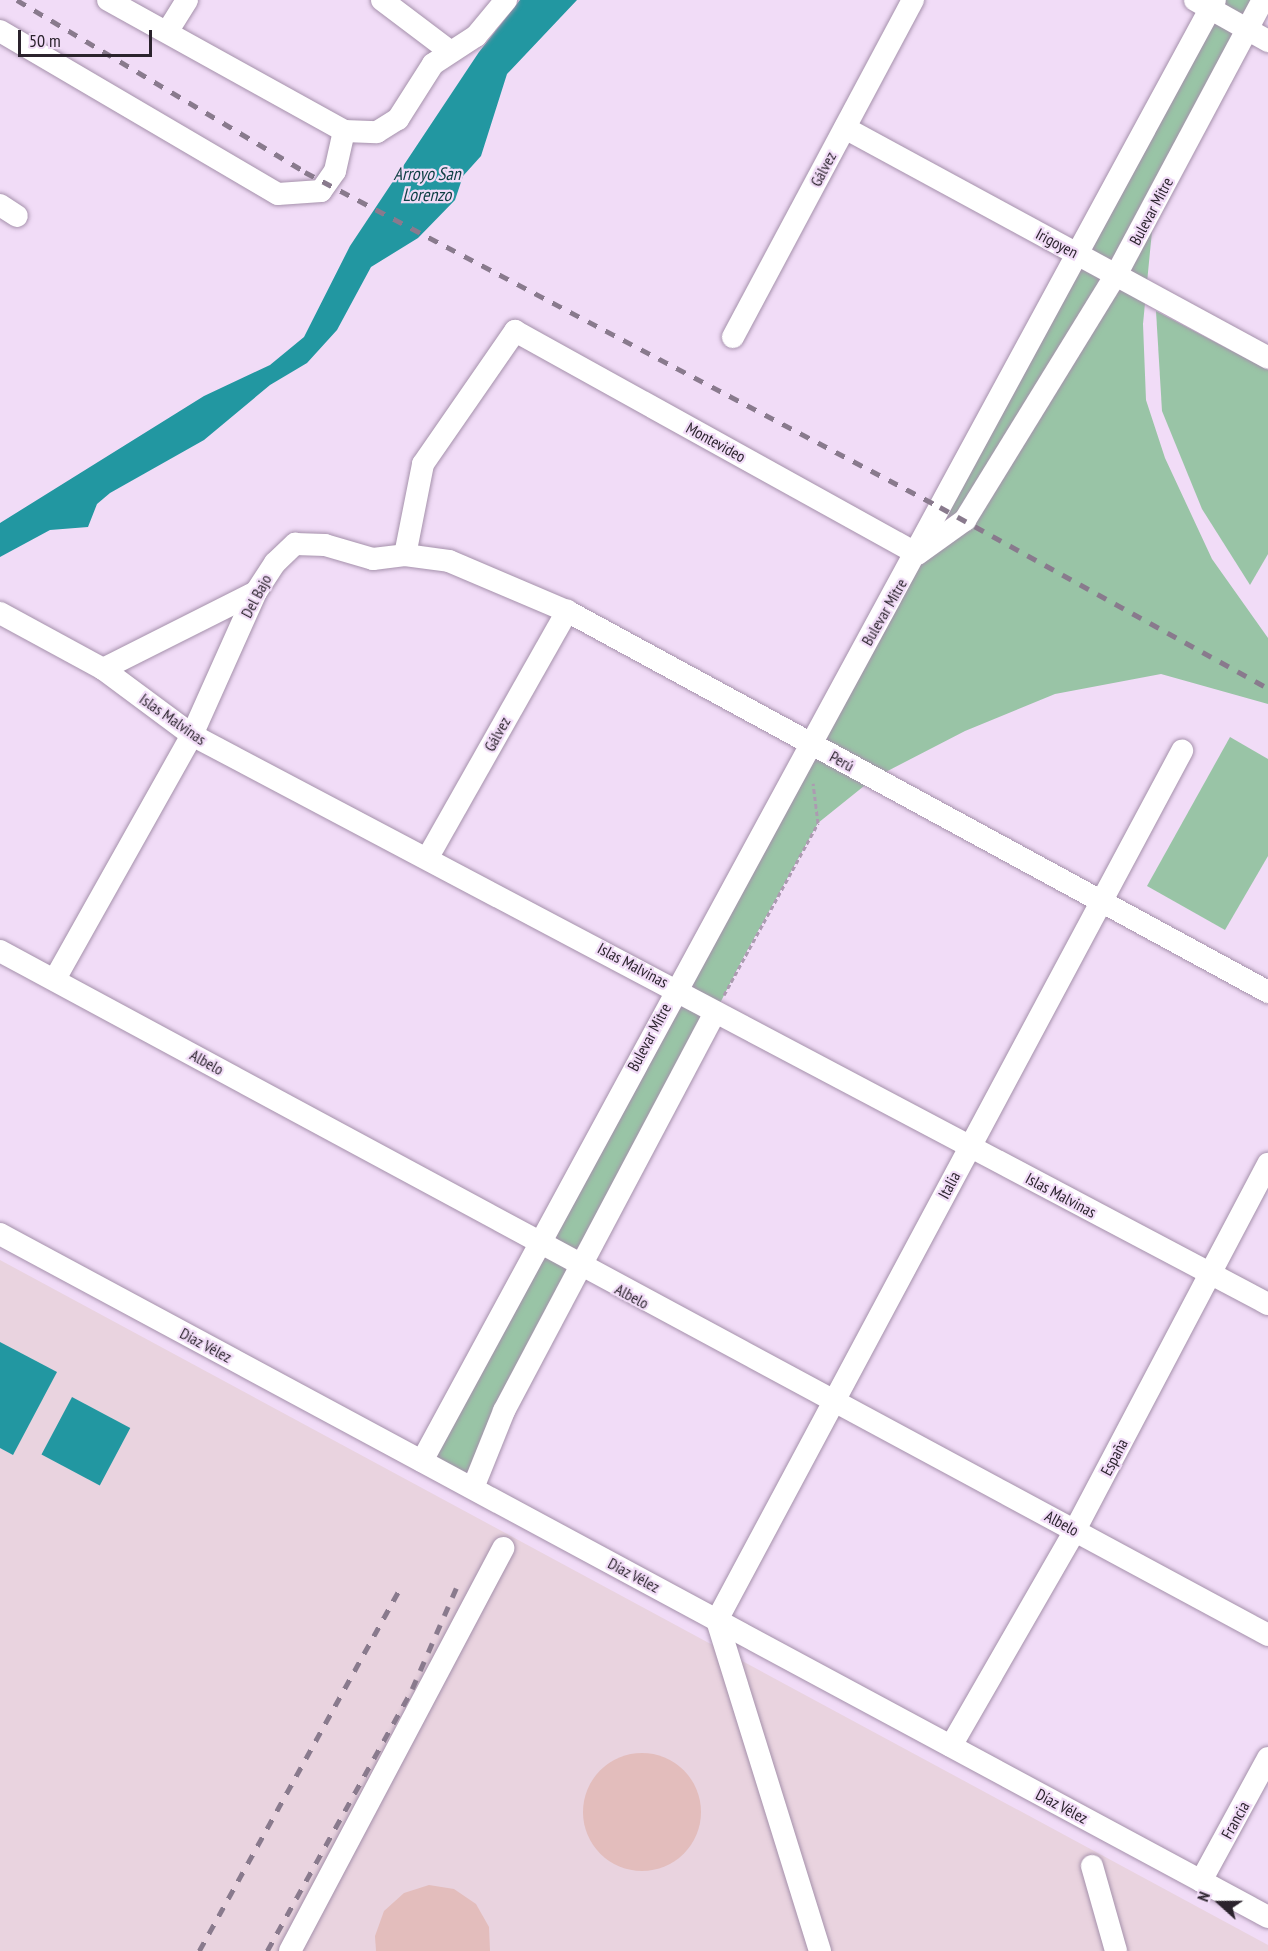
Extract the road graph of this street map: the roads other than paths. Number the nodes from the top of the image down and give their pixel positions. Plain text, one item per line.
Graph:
1 (108, 0) edge
2 (187, 0) edge
3 (382, 0) edge
4 (507, 0) edge
5 (913, 0) edge
6 (1263, 0) edge
7 (1207, 3) edge
8 (169, 29) junction
9 (1247, 30) junction
10 (0, 31) edge
11 (1268, 41) edge
12 (448, 51) junction
13 (845, 128) junction
14 (344, 131) junction
15 (1078, 255) junction
16 (1116, 275) junction
17 (733, 338) dead end
18 (1268, 358) edge
19 (917, 554) junction
20 (405, 555) junction
21 (256, 592) junction
22 (567, 611) junction
23 (3, 613) edge
24 (103, 669) junction
25 (192, 735) junction
26 (808, 742) junction
27 (1182, 751) dead end
28 (428, 857) junction
29 (1101, 901) junction
30 (0, 951) edge
31 (55, 979) junction
32 (676, 987) junction
33 (1268, 992) edge
34 (715, 1013) junction
35 (970, 1146) junction
36 (1268, 1164) edge
37 (0, 1234) edge
38 (538, 1243) junction
39 (581, 1268) junction
40 (1210, 1274) junction
41 (1268, 1304) edge
42 (831, 1403) junction
43 (422, 1461) junction
44 (473, 1488) junction
45 (1075, 1530) junction
46 (503, 1548) dead end
47 (717, 1620) junction
48 (1268, 1635) edge
49 (951, 1746) junction
50 (1268, 1758) edge
51 (1092, 1866) dead end
52 (1201, 1881) junction
53 (1268, 1917) edge
54 (290, 1951) edge
55 (820, 1951) edge
56 (1116, 1951) edge

1 - 8 street
2 - 8 street
3 - 12 street
4 - 12 street
5 - 13 street, Gálvez
6 - 9 street, Bulevar Mitre
7 - 9 street
7 - 15 street, Bulevar Mitre
8 - 14 street
9 - 11 street
9 - 16 street, Bulevar Mitre
10 - 14 street
12 - 14 street
13 - 15 street, Irigoyen
13 - 17 street, Gálvez
15 - 16 street, Irigoyen
15 - 19 street, Bulevar Mitre
16 - 18 street, Irigoyen
16 - 19 street, Bulevar Mitre
19 - 20 street, Montevideo
19 - 26 street, Bulevar Mitre
20 - 21 street, Del Bajo
20 - 22 street, Perú
21 - 24 street
21 - 25 street, Del Bajo
22 - 26 street, Perú
22 - 28 street, Gálvez
23 - 24 street, Islas Malvinas
24 - 25 street, Islas Malvinas
25 - 28 street, Islas Malvinas
25 - 31 street, Del Bajo
26 - 29 street, Perú
26 - 32 street, Bulevar Mitre
27 - 29 street, Italia
28 - 32 street, Islas Malvinas
29 - 33 street, Perú
29 - 35 street, Italia
30 - 31 street, Albelo
31 - 38 street, Albelo
32 - 34 street, Islas Malvinas
32 - 38 street, Bulevar Mitre
34 - 35 street, Islas Malvinas
34 - 39 street
35 - 40 street, Islas Malvinas
35 - 42 street, Italia
36 - 40 street, España
37 - 43 street, Díaz Vélez
38 - 39 street, Albelo
38 - 43 street, Bulevar Mitre
39 - 42 street, Albelo
39 - 44 street
40 - 41 street, Islas Malvinas
40 - 45 street, España
42 - 45 street, Albelo
42 - 47 street, Italia
43 - 44 street, Díaz Vélez
44 - 47 street, Díaz Vélez
45 - 48 street, Albelo
45 - 49 street, España
46 - 54 street
47 - 49 street, Díaz Vélez
47 - 55 street
49 - 52 street, Díaz Vélez
50 - 52 street, Francia
51 - 56 street
52 - 53 street, Díaz Vélez

